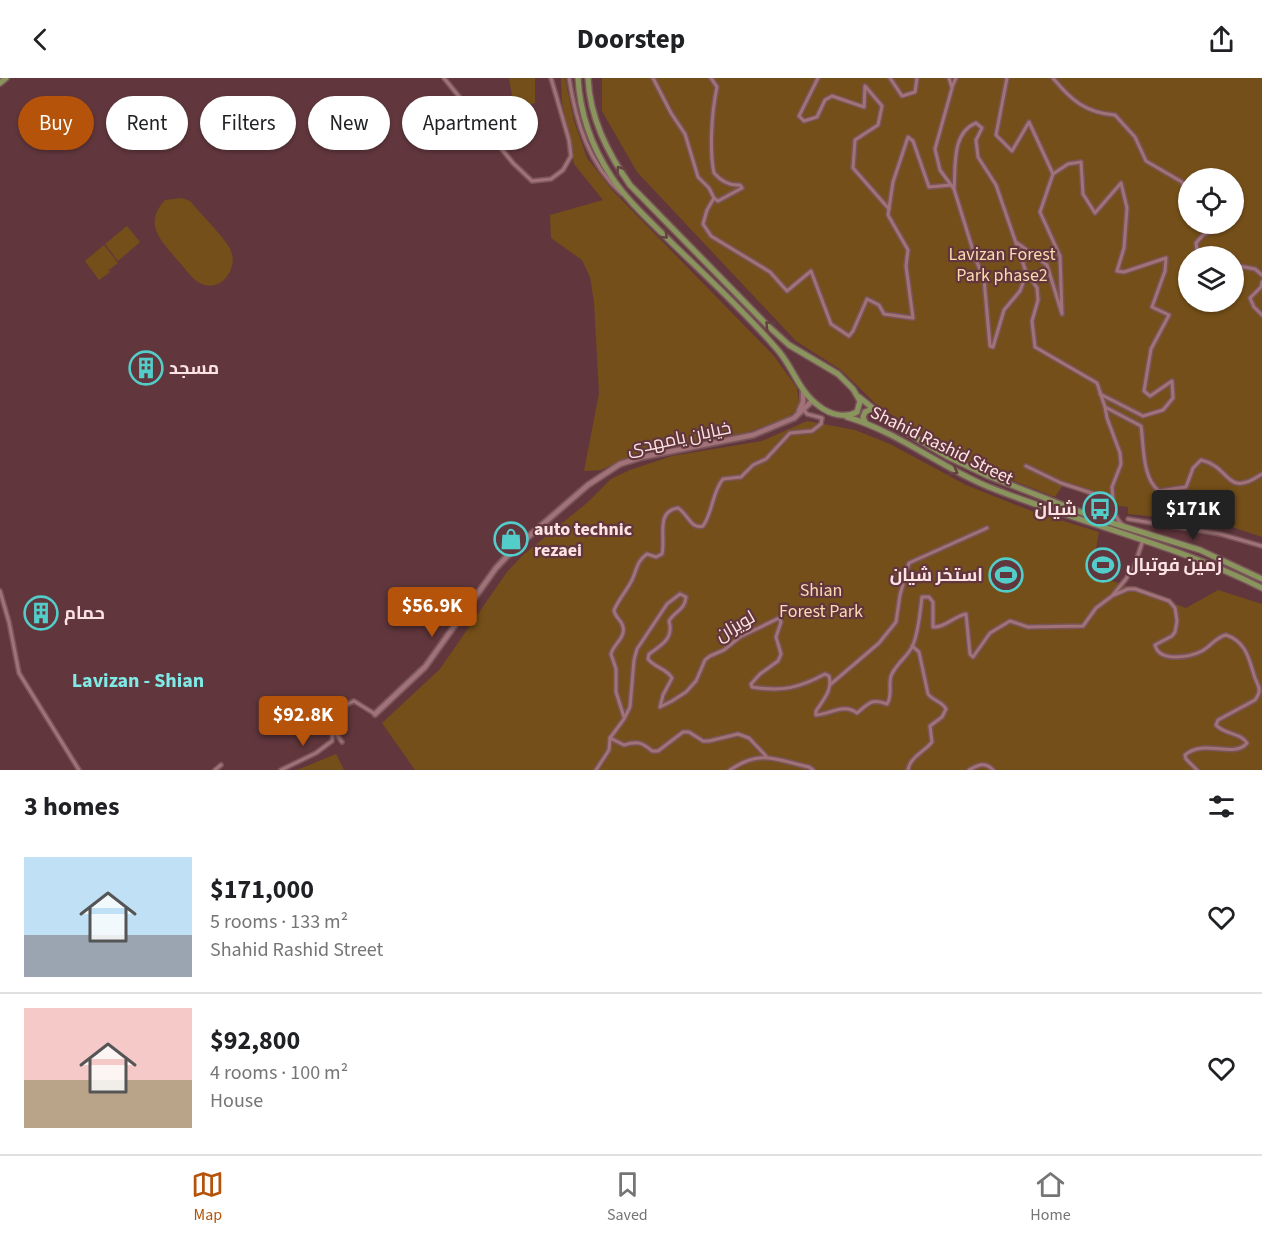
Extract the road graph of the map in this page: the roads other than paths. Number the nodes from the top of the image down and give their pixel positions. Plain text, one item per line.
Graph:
1 (6, 78) edge
2 (444, 78) edge
3 (551, 78) edge
4 (569, 78) edge
5 (578, 78) edge
6 (588, 78) edge
7 (653, 78) edge
8 (711, 78) edge
9 (818, 78) edge
10 (890, 78) edge
11 (917, 78) edge
12 (949, 78) edge
13 (956, 78) edge
14 (1007, 78) edge
15 (1053, 78) edge
16 (0, 83) edge
17 (952, 88) junction
18 (1053, 174) junction
19 (1178, 180) edge
20 (951, 185) junction
21 (954, 189) junction
22 (714, 198) junction
23 (637, 209) junction
24 (889, 209) junction
25 (1205, 234) edge
26 (1016, 242) junction
27 (1196, 246) edge
28 (1244, 267) edge
29 (1027, 272) junction
30 (1262, 275) edge
31 (1262, 282) edge
32 (1262, 315) edge
33 (803, 391) junction
34 (856, 394) junction
35 (1100, 394) junction
36 (812, 401) junction
37 (1105, 407) junction
38 (872, 409) junction
39 (804, 410) junction
40 (846, 416) junction
41 (794, 418) junction
42 (865, 422) junction
43 (1026, 466) dead end
44 (1262, 474) edge
45 (1113, 500) junction
46 (1113, 510) junction
47 (1099, 519) junction
48 (1128, 519) dead end
49 (987, 528) dead end
50 (1127, 528) junction
51 (1143, 540) junction
52 (1262, 546) edge
53 (1262, 579) edge
54 (1262, 588) edge
55 (0, 591) edge
56 (1110, 597) junction
57 (912, 646) junction
58 (831, 684) junction
59 (1261, 695) edge
60 (375, 714) joint
61 (624, 719) junction
62 (333, 730) junction
63 (610, 738) junction
64 (342, 742) dead end
65 (766, 756) junction
66 (221, 765) dead end
67 (79, 770) edge
68 (215, 770) edge
69 (281, 770) edge
70 (596, 770) edge
71 (730, 770) edge
72 (813, 770) edge
73 (908, 770) edge
74 (969, 770) edge
75 (993, 770) edge
76 (1197, 770) edge

1 - 16 main road
2 - 3 street
4 - 23 street
5 - 23 main road
34 -> 6 main road, Shahid Rashid Street
7 - 22 street
8 - 22 street
9 - 24 street
10 - 11 street
12 - 17 street
13 - 17 street
14 - 18 street
15 - 19 street
17 - 20 street
18 - 26 street
18 - 35 street
20 - 21 street
20 - 24 street
21 - 26 street
21 - 29 street
22 - 24 street
23 -> 33 main road
25 - 27 street
26 - 29 street
28 - 30 street
29 - 35 street
31 - 32 street
33 - 36 main road
33 - 41 main road
34 - 38 main road, Shahid Rashid Street
34 - 40 main road
35 - 37 street
36 - 39 main road, خیابان یامهدی
36 - 40 main road, Shahid Rashid Street
37 - 44 street
37 - 45 street
38 - 42 main road
38 - 47 main road, Shahid Rashid Street
39 - 41 main road, خیابان یامهدی
39 - 61 street
40 - 42 main road, Shahid Rashid Street
41 - 60 main road, خیابان یامهدی
42 -> 51 main road, Shahid Rashid Street
43 - 45 street
45 - 46 street
46 - 47 street
46 - 50 street
47 - 50 main road, Shahid Rashid Street
48 - 52 street
49 - 58 street
50 - 53 main road, Shahid Rashid Street
51 - 54 main road, Shahid Rashid Street
51 - 56 street
55 - 67 street
56 - 57 street
56 - 59 street
57 - 58 street
57 - 73 street
58 - 61 street, لویزان
59 - 76 street
60 - 62 street
61 - 63 street
62 - 64 street
62 - 69 street
63 - 65 street
63 - 70 street
65 - 71 street
65 - 72 street
66 - 68 street
74 - 75 street

